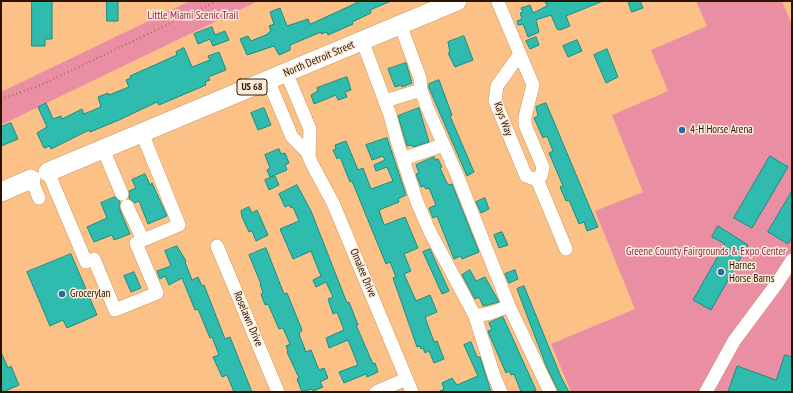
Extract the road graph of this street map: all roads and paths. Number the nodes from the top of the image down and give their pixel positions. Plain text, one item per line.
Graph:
1 (217, 1) edge
2 (457, 1) edge
3 (498, 1) edge
4 (400, 24) junction
5 (362, 40) junction
6 (520, 54) junction
7 (286, 72) junction
8 (268, 80) junction
9 (421, 90) junction
10 (1, 99) edge
11 (385, 101) junction
12 (142, 133) junction
13 (443, 145) junction
14 (103, 149) junction
15 (309, 157) junction
16 (403, 159) junction
17 (40, 176) junction
18 (537, 179) junction
19 (1, 192) edge
20 (122, 194) dead end
21 (39, 198) dead end
22 (127, 206) dead end
23 (143, 240) junction
24 (217, 246) dead end
25 (566, 249) dead end
26 (792, 260) edge
27 (509, 306) junction
28 (475, 316) junction
29 (406, 379) junction
30 (278, 392) edge
31 (376, 392) edge
32 (412, 392) edge
33 (502, 392) edge
34 (550, 392) edge
35 (706, 392) edge

1 - 10 path
2 - 4 highway, North Detroit Street / US 68
3 - 6 street, Kays Way
4 - 5 highway, North Detroit Street / US 68
4 - 9 street
5 - 7 highway, North Detroit Street / US 68
5 - 11 street
6 - 18 street, Kays Way
6 - 18 street, Kays Way
7 - 8 highway, North Detroit Street / US 68
7 - 15 street, Omalee Drive
8 - 12 highway, North Detroit Street / US 68
8 - 15 street, Omalee Drive
9 - 11 street
9 - 13 street
11 - 16 street
12 - 14 highway, North Detroit Street / US 68
12 - 23 street
13 - 16 street
13 - 27 street
14 - 17 highway, North Detroit Street / US 68
14 - 20 street
15 - 29 street, Omalee Drive
16 - 28 street
17 - 19 highway, North Detroit Street / US 68
17 - 21 street
17 - 23 street
18 - 25 street
22 - 23 street
24 - 30 street, Roselawn Drive
26 - 35 street
27 - 28 street
27 - 34 street
28 - 33 street
29 - 31 street
29 - 32 street, Omalee Drive

